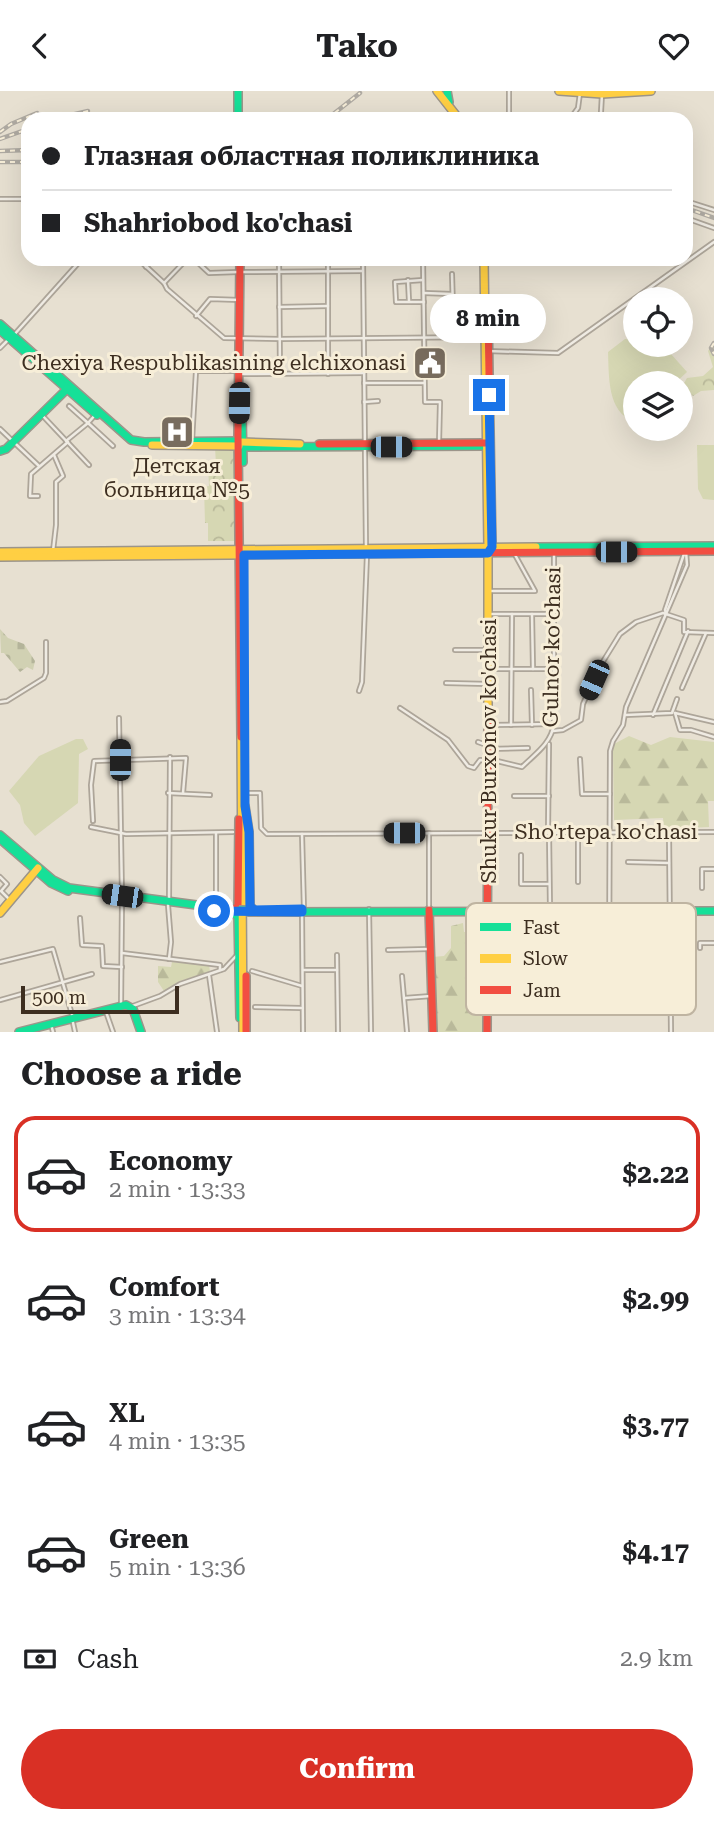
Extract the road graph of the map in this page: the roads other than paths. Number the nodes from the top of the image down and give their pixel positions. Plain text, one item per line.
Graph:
1 (236, 91) edge
2 (439, 91) edge
3 (447, 91) edge
4 (509, 91) edge
5 (559, 91) edge
6 (651, 91) edge
7 (592, 92) edge
8 (580, 93) junction
9 (602, 94) junction
10 (449, 103) junction
11 (236, 112) edge
12 (456, 112) edge
13 (456, 112) edge
14 (509, 112) edge
15 (575, 112) edge
16 (601, 112) dead end
17 (0, 199) edge
18 (21, 199) edge
19 (693, 203) edge
20 (714, 210) edge
21 (693, 220) edge
22 (714, 228) edge
23 (714, 242) edge
24 (693, 257) edge
25 (76, 266) edge
26 (180, 266) edge
27 (202, 266) edge
28 (242, 266) edge
29 (279, 266) edge
30 (328, 266) edge
31 (363, 266) edge
32 (423, 266) edge
33 (486, 266) edge
34 (680, 266) edge
35 (146, 267) edge
36 (328, 271) junction
37 (363, 271) junction
38 (242, 272) junction
39 (279, 272) junction
40 (452, 274) dead end
41 (408, 280) junction
42 (423, 280) junction
43 (164, 283) junction
44 (424, 293) junction
45 (453, 294) junction
46 (240, 300) junction
47 (409, 302) junction
48 (424, 302) junction
49 (328, 306) junction
50 (279, 307) junction
51 (453, 308) dead end
52 (196, 316) junction
53 (0, 324) edge
54 (0, 330) edge
55 (486, 336) junction
56 (11, 337) junction
57 (364, 338) junction
58 (424, 338) junction
59 (242, 339) junction
60 (280, 339) junction
61 (328, 339) junction
62 (0, 348) edge
63 (487, 351) junction
64 (241, 372) junction
65 (280, 373) junction
66 (364, 373) junction
67 (328, 374) junction
68 (364, 383) junction
69 (425, 383) junction
70 (69, 388) junction
71 (378, 401) dead end
72 (364, 402) junction
73 (69, 406) dead end
74 (93, 410) junction
75 (41, 414) junction
76 (88, 423) junction
77 (0, 429) edge
78 (13, 441) junction
79 (192, 441) junction
80 (67, 442) junction
81 (439, 443) junction
82 (240, 444) junction
83 (487, 444) junction
84 (366, 445) junction
85 (113, 446) dead end
86 (0, 450) edge
87 (54, 455) junction
88 (89, 465) dead end
89 (39, 466) junction
90 (38, 496) dead end
91 (713, 548) edge
92 (489, 549) junction
93 (656, 549) junction
94 (366, 551) junction
95 (685, 551) junction
96 (0, 552) edge
97 (242, 552) junction
98 (554, 552) junction
99 (57, 553) junction
100 (514, 553) junction
101 (228, 555) junction
102 (0, 557) edge
103 (241, 567) junction
104 (489, 591) junction
105 (489, 614) junction
106 (512, 614) junction
107 (532, 614) junction
108 (554, 614) junction
109 (666, 614) junction
110 (688, 632) junction
111 (706, 633) junction
112 (714, 633) edge
113 (46, 642) dead end
114 (455, 650) dead end
115 (489, 650) junction
116 (489, 669) junction
117 (512, 669) junction
118 (533, 669) junction
119 (554, 669) junction
120 (446, 683) dead end
121 (489, 684) junction
122 (682, 688) dead end
123 (531, 690) dead end
124 (359, 691) dead end
125 (677, 699) dead end
126 (0, 702) edge
127 (400, 708) dead end
128 (674, 713) junction
129 (625, 715) junction
130 (653, 715) junction
131 (119, 718) dead end
132 (714, 722) edge
133 (554, 724) junction
134 (489, 725) junction
135 (511, 725) junction
136 (532, 725) junction
137 (553, 731) junction
138 (714, 737) edge
139 (478, 742) dead end
140 (549, 743) junction
141 (489, 748) junction
142 (528, 748) dead end
143 (481, 755) dead end
144 (170, 757) junction
145 (580, 759) dead end
146 (120, 760) junction
147 (484, 761) junction
148 (168, 793) junction
149 (183, 793) junction
150 (243, 793) junction
151 (610, 794) junction
152 (210, 795) dead end
153 (514, 796) dead end
154 (548, 796) junction
155 (243, 806) junction
156 (93, 821) dead end
157 (92, 827) dead end
158 (233, 832) dead end
159 (489, 832) junction
160 (549, 832) junction
161 (578, 832) junction
162 (610, 832) junction
163 (669, 832) junction
164 (714, 832) edge
165 (122, 833) junction
166 (168, 833) junction
167 (216, 833) junction
168 (429, 833) junction
169 (302, 834) junction
170 (0, 837) edge
171 (521, 855) dead end
172 (628, 862) dead end
173 (669, 863) junction
174 (37, 869) junction
175 (714, 869) edge
176 (0, 877) edge
177 (578, 883) dead end
178 (549, 884) junction
179 (702, 888) dead end
180 (122, 897) junction
181 (11, 901) junction
182 (489, 903) edge
183 (550, 903) edge
184 (610, 903) edge
185 (671, 903) edge
186 (168, 904) junction
187 (1, 910) edge
188 (216, 910) junction
189 (250, 910) junction
190 (429, 910) junction
191 (466, 910) edge
192 (696, 910) edge
193 (714, 910) edge
194 (236, 911) junction
195 (303, 911) junction
196 (369, 911) junction
197 (80, 918) dead end
198 (714, 943) edge
199 (700, 948) dead end
200 (429, 949) junction
201 (388, 950) dead end
202 (122, 953) junction
203 (337, 955) dead end
204 (169, 959) junction
205 (236, 960) junction
206 (0, 962) edge
207 (211, 964) junction
208 (122, 967) junction
209 (303, 970) junction
210 (337, 970) junction
211 (220, 971) junction
212 (252, 971) dead end
213 (92, 974) dead end
214 (211, 974) junction
215 (402, 976) dead end
216 (64, 983) junction
217 (302, 986) junction
218 (431, 996) junction
219 (405, 998) junction
220 (0, 1000) edge
221 (125, 1007) junction
222 (256, 1007) dead end
223 (302, 1008) junction
224 (106, 1010) junction
225 (73, 1019) junction
226 (52, 1027) edge
227 (33, 1030) edge
228 (244, 1031) edge
229 (19, 1032) edge
230 (25, 1032) edge
231 (75, 1032) edge
232 (113, 1032) edge
233 (140, 1032) edge
234 (217, 1032) edge
235 (303, 1032) edge
236 (338, 1032) edge
237 (370, 1032) edge
238 (407, 1032) edge
239 (433, 1032) edge

1 - 11 main road
2 - 10 main road
2 - 13 main road
3 - 10 main road
4 - 14 street
5 - 8 main road
6 - 9 main road
7 - 8 main road
7 - 9 main road
8 - 15 street
9 - 16 street
10 - 12 main road
17 - 18 street
19 - 20 street
21 - 22 street
23 - 24 street
25 - 56 street
26 - 43 street
27 - 38 street
28 - 38 main road
29 - 39 street
30 - 36 street
31 - 37 street
32 - 42 street
33 - 55 main road, Shukur Burxonov ko'chasi
34 - 63 street
35 - 43 street
36 - 37 street
36 - 39 street
36 - 49 street
37 - 57 street
38 - 39 street
38 - 46 main road
38 - 59 main road
39 - 50 street
40 - 45 street
41 - 42 street
41 - 47 street
41 - 47 street
42 - 44 street
43 - 52 street
44 - 45 street
44 - 48 street
45 - 51 street
46 - 52 street
46 - 59 main road
47 - 48 street
48 - 58 street
49 - 50 street
49 - 61 street
50 - 60 street
52 - 59 street
53 - 56 main road
54 - 56 main road
55 - 58 street
55 - 63 main road, Shukur Burxonov ko'chasi
56 - 62 street
56 - 70 main road
57 - 58 street
57 - 61 street
57 - 66 street
58 - 69 street
59 - 60 street
59 - 64 main road
60 - 61 street
60 - 65 street
61 - 67 street
63 - 83 main road, Shukur Burxonov ko'chasi
64 - 65 street
64 - 79 street
64 - 82 main road
65 - 67 street
66 - 67 street
66 - 68 street
68 - 69 street
68 - 72 street
69 - 81 street
70 - 74 main road
70 - 75 main road
71 - 72 street
72 - 84 street
73 - 76 street
74 - 76 street
74 - 79 main road
74 - 82 main road
75 - 78 main road
75 - 80 street
76 - 80 street
76 - 85 street
77 - 78 street
78 - 86 main road
78 - 89 street
79 - 82 main road
80 - 87 street
80 - 88 street
81 - 83 main road
81 - 84 main road
82 - 84 main road
82 - 97 main road
83 - 84 main road
83 - 92 main road, Shukur Burxonov ko'chasi
84 - 94 street
87 - 89 street
87 - 99 street
89 - 90 street
91 - 93 main road
91 - 95 main road
92 - 93 main road
92 - 94 main road
92 - 100 main road
92 - 104 main road, Shukur Burxonov ko'chasi
93 - 95 main road
93 - 98 main road
94 - 97 main road
94 - 124 street
95 - 109 street
96 - 99 main road
97 - 99 main road
97 - 101 main road
97 - 103 main road
97 - 150 main road
98 - 100 main road
98 - 108 street, Gulnor koʻchasi
99 - 101 main road
99 - 102 main road
100 - 104 street
101 - 103 main road
103 - 150 main road
104 - 105 main road, Shukur Burxonov ko'chasi
105 - 106 street
105 - 115 main road, Shukur Burxonov ko'chasi
106 - 107 street
106 - 117 street
107 - 108 street
107 - 118 street
108 - 119 street, Gulnor koʻchasi
109 - 110 street
109 - 129 street
109 - 137 street
110 - 111 street
110 - 130 street
111 - 112 street
111 - 122 street
113 - 126 street
114 - 115 street
115 - 116 main road, Shukur Burxonov ko'chasi
116 - 117 street
116 - 121 main road, Shukur Burxonov ko'chasi
117 - 118 street
117 - 135 street
118 - 119 street
119 - 133 street, Gulnor koʻchasi
120 - 121 street
121 - 134 main road, Shukur Burxonov ko'chasi
123 - 136 street
125 - 128 street
127 - 147 street
128 - 130 street
128 - 132 street
128 - 138 street
129 - 130 street
129 - 151 street
131 - 146 street
133 - 136 street
133 - 137 street, Gulnor koʻchasi
134 - 135 street
134 - 141 main road, Shukur Burxonov ko'chasi
135 - 136 street
137 - 140 street, Gulnor koʻchasi
139 - 141 street
140 - 147 street
140 - 154 street
141 - 142 street
141 - 147 main road, Shukur Burxonov ko'chasi
143 - 147 street
144 - 146 street
144 - 148 street
144 - 149 street
145 - 151 street
146 - 156 street
146 - 165 street
147 - 159 main road, Shukur Burxonov ko'chasi
148 - 149 street
148 - 166 street
149 - 152 street
150 - 155 main road
150 - 169 street, Sho'rtepa ko'chasi
151 - 162 street
153 - 154 street
154 - 160 street
155 - 189 main road
155 - 194 main road
155 - 228 main road
157 - 165 street
158 - 167 street
159 - 160 street, Sho'rtepa ko'chasi
159 - 168 street, Sho'rtepa ko'chasi
159 - 182 main road, Shukur Burxonov ko'chasi
160 - 161 street, Sho'rtepa ko'chasi
160 - 178 street
161 - 162 street, Sho'rtepa ko'chasi
161 - 177 street
162 - 163 street, Sho'rtepa ko'chasi
162 - 184 street
163 - 164 street, Sho'rtepa ko'chasi
163 - 173 street
165 - 166 street
165 - 180 street
166 - 167 street
166 - 186 street
167 - 188 street
168 - 169 street, Sho'rtepa ko'chasi
168 - 190 street
169 - 195 street
170 - 174 main road
171 - 178 street
172 - 173 street
173 - 185 street
174 - 180 main road
174 - 181 main road
175 - 179 street
176 - 181 street
178 - 183 street
180 - 186 main road
180 - 202 street
181 - 187 main road
186 - 188 main road
186 - 204 street
188 - 194 main road
189 - 194 main road, bridge
189 - 195 main road
190 - 191 main road
190 - 196 main road
190 - 200 main road
192 - 193 main road
194 - 205 main road
195 - 196 main road
195 - 209 street
196 - 237 street
197 - 208 street
198 - 199 street
200 - 201 street
200 - 218 main road
202 - 204 street
202 - 208 street
203 - 210 street
204 - 207 street
205 - 211 street
205 - 228 main road
206 - 216 street
207 - 211 street
207 - 214 street
208 - 221 street
209 - 210 street
209 - 217 street
210 - 236 street
211 - 214 street
212 - 217 street
213 - 216 street
214 - 221 street
214 - 234 street
215 - 219 street
216 - 220 street
216 - 225 street
217 - 223 street
218 - 219 street
218 - 239 main road
219 - 238 street
221 - 224 main road
221 - 233 main road
222 - 223 street
223 - 235 street
224 - 225 main road
224 - 232 street
225 - 226 main road
225 - 231 street
226 - 227 main road
227 - 229 main road
227 - 230 main road

